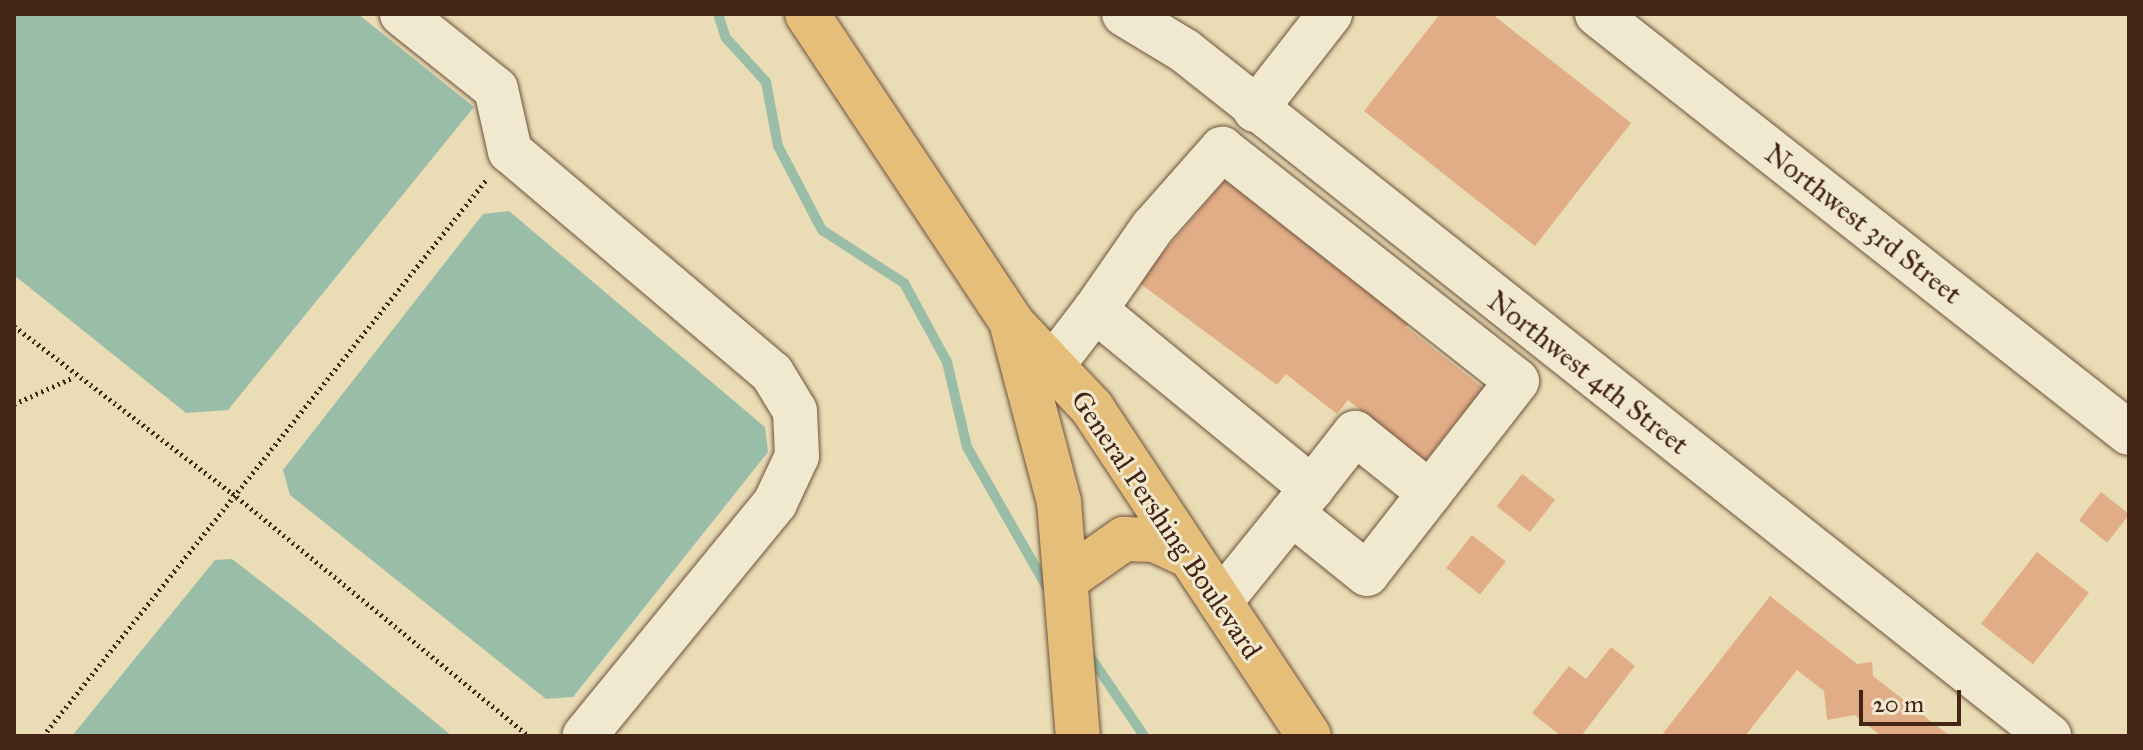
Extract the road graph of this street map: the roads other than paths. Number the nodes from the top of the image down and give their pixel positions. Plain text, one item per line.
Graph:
1 (402, 14) edge
2 (807, 14) edge
3 (1124, 14) edge
4 (1330, 14) edge
5 (1597, 14) edge
6 (1255, 110) junction
7 (1095, 310) junction
8 (1012, 323) junction
9 (1052, 366) junction
10 (2129, 433) edge
11 (1430, 493) junction
12 (1301, 500) junction
13 (1189, 556) junction
14 (1067, 579) junction
15 (1220, 602) junction
16 (584, 736) edge
17 (1078, 736) edge
18 (1309, 736) edge
19 (2049, 736) edge

1 - 16 street
2 - 8 main road, General Pershing Boulevard
3 - 6 street, Northwest 4th Street
4 - 6 street
5 - 10 street, Northwest 3rd Street
6 - 19 street, Northwest 4th Street
7 - 9 street
7 - 11 street
7 - 12 street
8 - 9 main road, General Pershing Boulevard
8 - 14 main road, General Pershing Boulevard
9 - 13 main road, General Pershing Boulevard
11 - 12 street
11 - 12 street
12 - 15 street
13 - 14 main road
13 - 15 main road, General Pershing Boulevard
14 - 17 main road, General Pershing Boulevard
15 - 18 main road, General Pershing Boulevard

